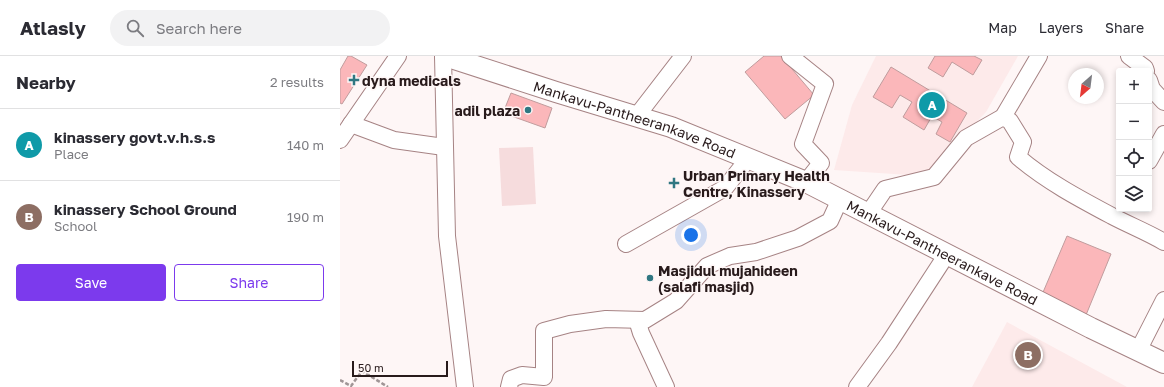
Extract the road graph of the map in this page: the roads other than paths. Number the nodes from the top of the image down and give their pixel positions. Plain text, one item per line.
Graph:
1 (398, 56) edge
2 (446, 56) edge
3 (683, 56) edge
4 (790, 56) edge
5 (1039, 56) edge
6 (1129, 56) edge
7 (488, 63) edge
8 (1145, 68) edge
9 (1152, 89) edge
10 (1164, 102) edge
11 (636, 117) junction
12 (1003, 117) junction
13 (352, 124) junction
14 (1164, 134) edge
15 (340, 140) edge
16 (444, 147) junction
17 (1152, 156) edge
18 (748, 159) junction
19 (806, 182) junction
20 (840, 200) junction
21 (868, 214) junction
22 (1121, 214) edge
23 (1164, 242) edge
24 (626, 244) dead end
25 (946, 254) junction
26 (1164, 300) edge
27 (637, 320) junction
28 (1138, 351) junction
29 (1164, 363) edge
30 (465, 387) edge
31 (509, 387) edge
32 (666, 387) edge
33 (857, 387) edge

1 - 13 street
2 - 7 main road, Mankavu-Pantheerankave Road
2 - 16 street
3 - 11 street
4 - 19 street
5 - 12 street
6 - 8 street
7 - 11 main road, Mankavu-Pantheerankave Road
9 - 10 street
11 - 18 main road, Mankavu-Pantheerankave Road
12 - 21 street
12 - 22 street
13 - 15 street
13 - 16 street
14 - 17 street
16 - 30 street
18 - 19 main road, Mankavu-Pantheerankave Road
18 - 24 street
19 - 20 main road, Mankavu-Pantheerankave Road
20 - 21 main road, Mankavu-Pantheerankave Road
20 - 27 street
21 - 25 main road, Mankavu-Pantheerankave Road
22 - 23 street
25 - 28 main road, Mankavu-Pantheerankave Road
25 - 33 street
26 - 28 street
27 - 31 street
27 - 32 street
28 - 29 main road, Mankavu-Pantheerankave Road

